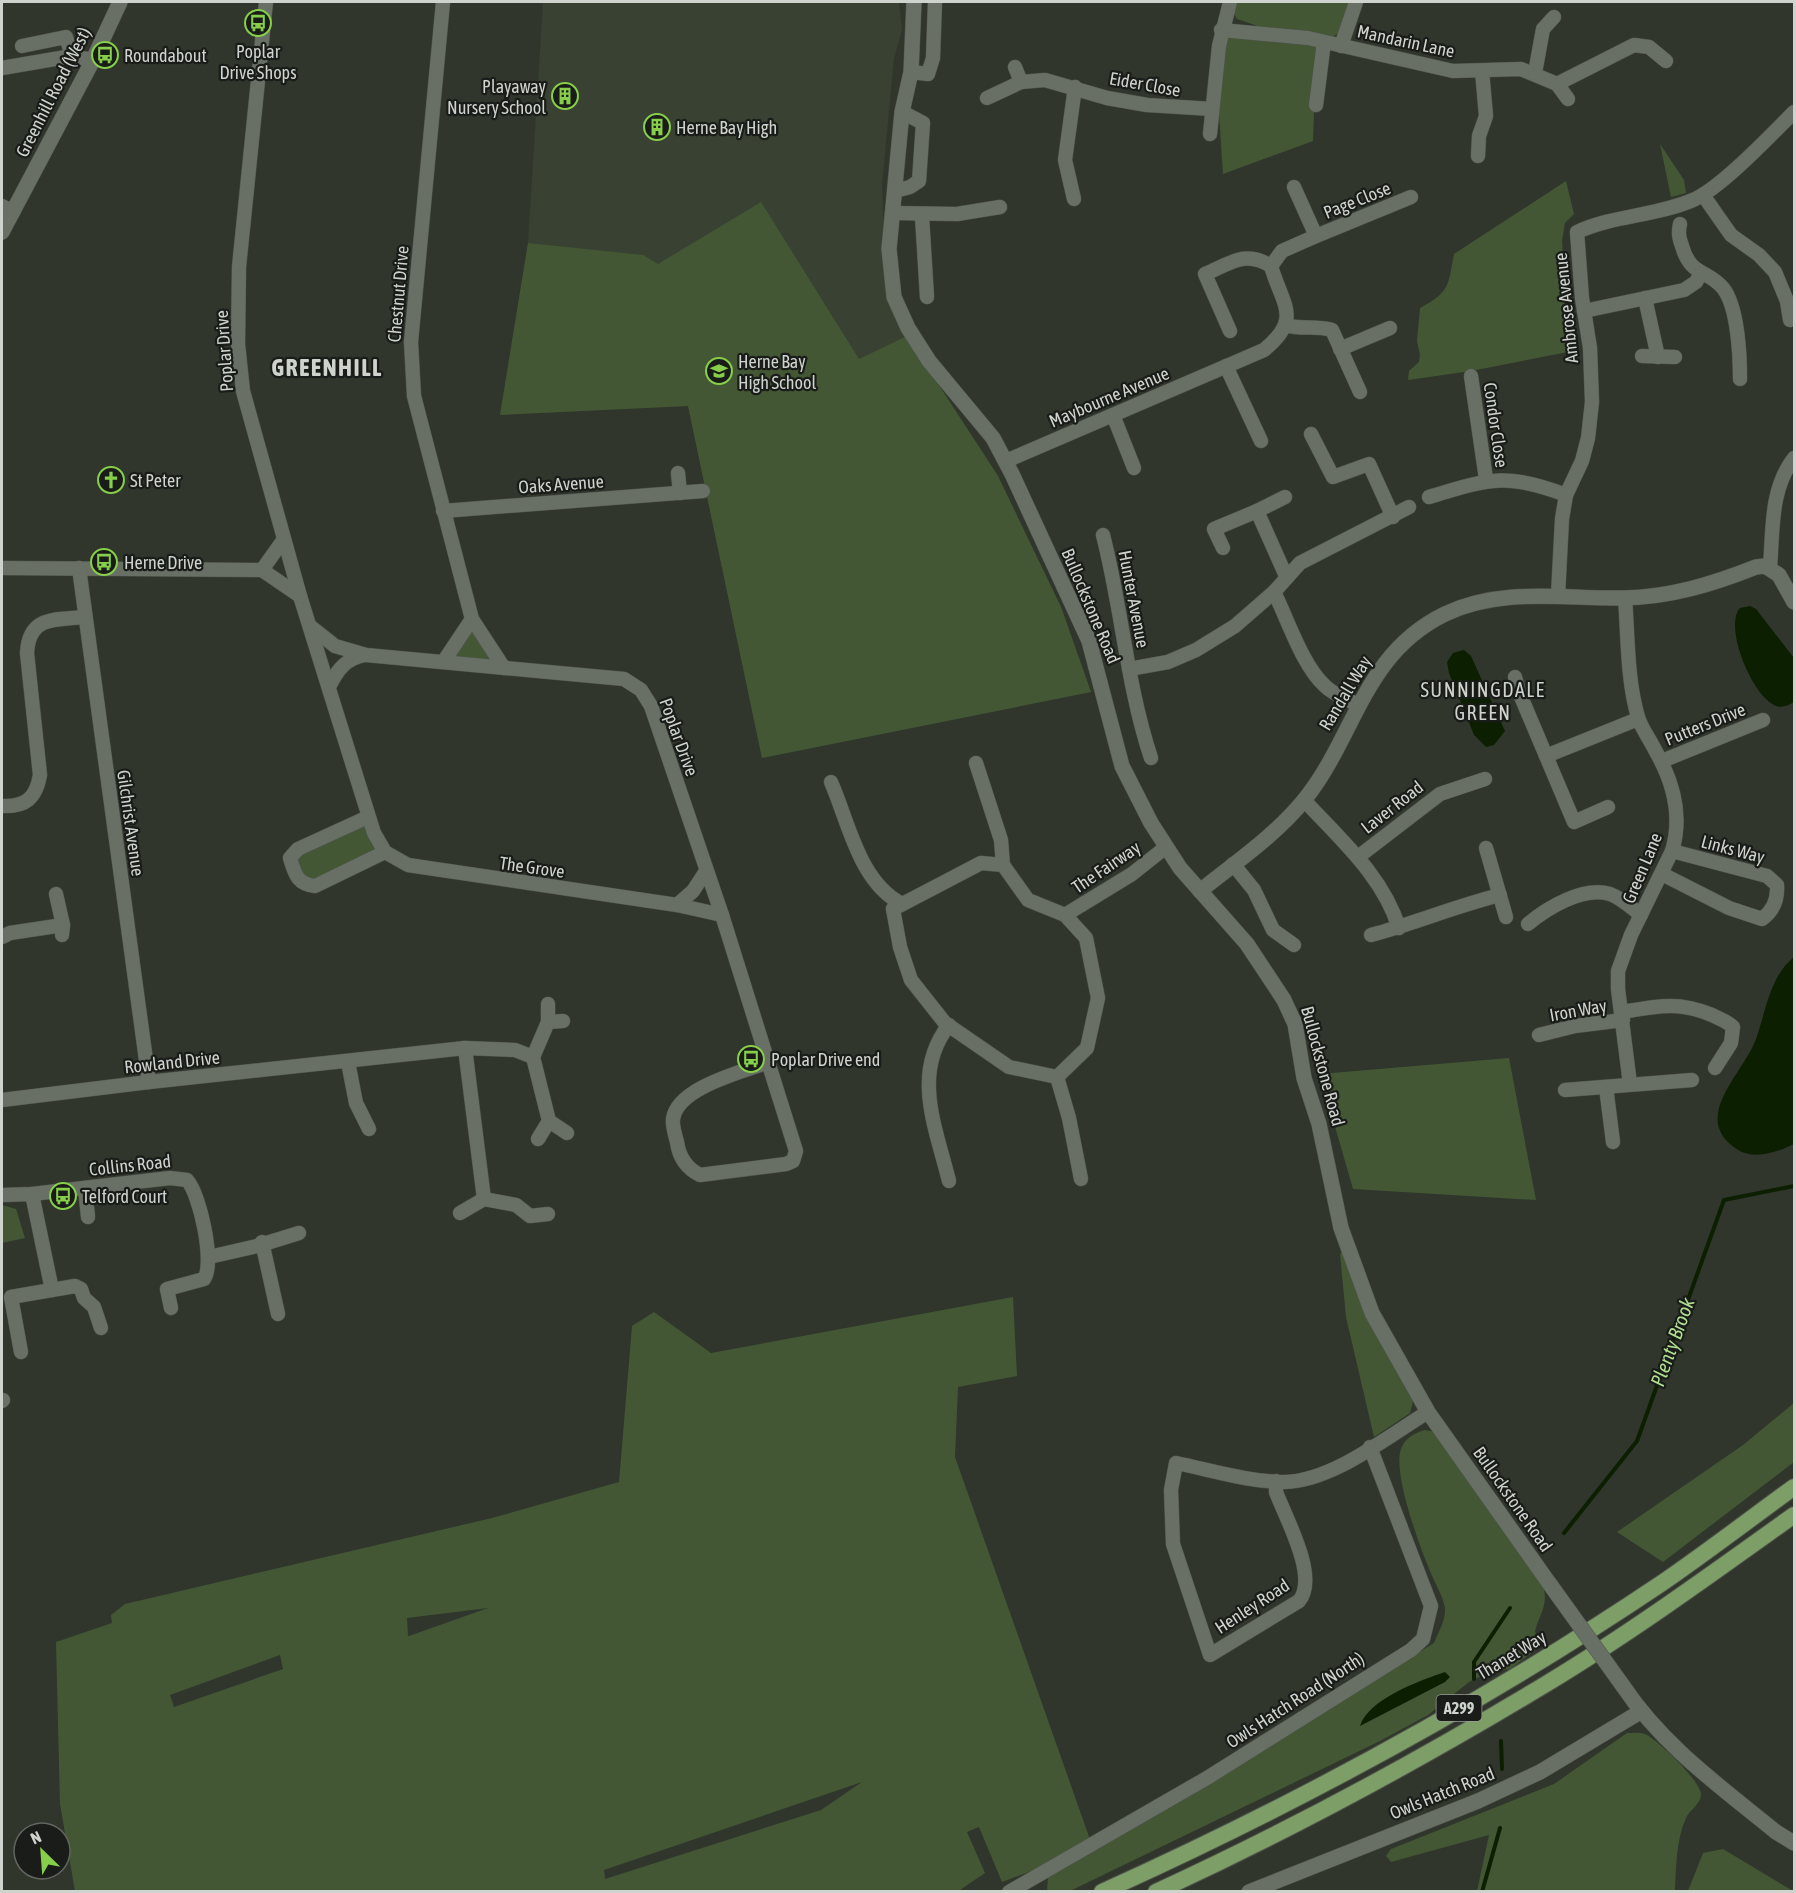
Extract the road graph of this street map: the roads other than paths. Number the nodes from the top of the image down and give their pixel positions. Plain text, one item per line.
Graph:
1 (120, 2) edge
2 (266, 2) edge
3 (442, 2) edge
4 (914, 2) edge
5 (935, 2) edge
6 (1230, 2) edge
7 (1356, 2) edge
8 (1554, 17) dead end
9 (1221, 30) junction
10 (1324, 42) junction
11 (22, 46) dead end
12 (1341, 46) junction
13 (72, 56) junction
14 (93, 60) junction
15 (1666, 61) dead end
16 (1015, 67) dead end
17 (2, 68) edge
18 (1482, 71) junction
19 (911, 72) junction
20 (1535, 73) junction
21 (1021, 82) junction
22 (1557, 84) junction
23 (1075, 87) junction
24 (987, 98) dead end
25 (1568, 99) dead end
26 (1316, 105) dead end
27 (1212, 110) junction
28 (902, 112) junction
29 (1794, 112) edge
30 (1210, 134) dead end
31 (1478, 156) dead end
32 (1294, 187) dead end
33 (895, 191) junction
34 (1703, 195) junction
35 (1411, 197) dead end
36 (1074, 199) dead end
37 (1000, 207) dead end
38 (7, 209) edge
39 (892, 213) junction
40 (921, 216) junction
41 (1680, 224) dead end
42 (2, 232) edge
43 (1316, 236) junction
44 (1272, 266) junction
45 (1701, 273) junction
46 (927, 297) dead end
47 (1645, 298) junction
48 (1584, 311) junction
49 (1790, 320) dead end
50 (1285, 325) junction
51 (1390, 328) dead end
52 (1230, 331) dead end
53 (1340, 348) junction
54 (1642, 356) dead end
55 (1659, 357) junction
56 (1675, 357) dead end
57 (1226, 366) junction
58 (1755, 368) dead end
59 (1471, 376) dead end
60 (1360, 392) dead end
61 (1113, 415) junction
62 (1311, 434) dead end
63 (1261, 441) dead end
64 (1794, 458) edge
65 (1006, 461) junction
66 (1134, 468) dead end
67 (678, 473) dead end
68 (1486, 479) junction
69 (703, 491) dead end
70 (681, 493) junction
71 (1566, 495) junction
72 (1285, 497) dead end
73 (1430, 497) dead end
74 (1409, 507) dead end
75 (443, 511) junction
76 (1257, 511) junction
77 (1393, 517) junction
78 (1103, 535) dead end
79 (284, 538) junction
80 (1223, 548) dead end
81 (2, 568) edge
82 (79, 568) junction
83 (262, 570) junction
84 (1774, 571) junction
85 (1286, 576) junction
86 (1274, 592) junction
87 (1558, 595) junction
88 (300, 596) junction
89 (1625, 598) junction
90 (1794, 602) edge
91 (84, 617) junction
92 (472, 619) junction
93 (310, 626) junction
94 (366, 655) junction
95 (444, 661) junction
96 (504, 668) junction
97 (1129, 669) junction
98 (1515, 676) dead end
99 (330, 685) junction
100 (1357, 705) junction
101 (1638, 719) junction
102 (1763, 720) dead end
103 (1546, 756) junction
104 (1151, 759) dead end
105 (1662, 761) junction
106 (976, 763) dead end
107 (1485, 779) dead end
108 (831, 782) dead end
109 (1304, 800) junction
110 (2, 806) edge
111 (1608, 807) dead end
112 (368, 817) junction
113 (1166, 847) junction
114 (1486, 848) dead end
115 (1672, 851) junction
116 (385, 852) junction
117 (1358, 857) junction
118 (1233, 864) junction
119 (1003, 866) junction
120 (706, 871) junction
121 (1662, 874) junction
122 (1200, 891) junction
123 (56, 894) dead end
124 (1500, 895) junction
125 (902, 904) junction
126 (677, 905) junction
127 (722, 915) junction
128 (1065, 915) junction
129 (1641, 915) junction
130 (1506, 917) dead end
131 (1528, 924) dead end
132 (1399, 928) junction
133 (1371, 935) dead end
134 (2, 937) edge
135 (1294, 945) dead end
136 (548, 1004) dead end
137 (1623, 1016) junction
138 (563, 1021) dead end
139 (548, 1022) junction
140 (948, 1025) junction
141 (1539, 1035) dead end
142 (465, 1048) junction
143 (533, 1057) junction
144 (348, 1062) junction
145 (766, 1063) junction
146 (1715, 1068) dead end
147 (1057, 1077) junction
148 (1692, 1080) dead end
149 (149, 1082) junction
150 (1630, 1084) junction
151 (1606, 1087) junction
152 (1564, 1090) dead end
153 (2, 1100) edge
154 (549, 1121) junction
155 (369, 1129) dead end
156 (567, 1133) dead end
157 (538, 1139) dead end
158 (1613, 1142) dead end
159 (1081, 1179) dead end
160 (949, 1181) dead end
161 (85, 1188) junction
162 (32, 1194) junction
163 (2, 1195) edge
164 (484, 1199) junction
165 (460, 1212) dead end
166 (548, 1214) dead end
167 (88, 1217) dead end
168 (299, 1233) dead end
169 (262, 1242) junction
170 (209, 1257) junction
171 (52, 1290) junction
172 (171, 1308) dead end
173 (278, 1314) dead end
174 (101, 1328) dead end
175 (21, 1352) dead end
176 (1428, 1412) junction
177 (1370, 1447) junction
178 (1276, 1481) junction
179 (1794, 1487) edge
180 (1794, 1515) edge
181 (1640, 1712) junction
182 (1794, 1843) edge
183 (1009, 1892) edge
184 (1102, 1892) edge
185 (1156, 1892) edge
186 (1249, 1892) edge

1 - 14 street, Greenhill Road (West)
2 - 79 street, Poplar Drive
3 - 75 street, Chestnut Drive
4 - 19 street, Bullockstone Road
5 - 19 street
6 - 9 street
7 - 12 street
8 - 20 street
9 - 10 street, Mandarin Lane
9 - 27 street
10 - 12 street, Mandarin Lane
10 - 26 street
11 - 13 street
12 - 18 street, Mandarin Lane
13 - 14 street
13 - 17 street
14 - 38 street, Greenhill Road (West)
15 - 22 street
16 - 21 street
18 - 20 street, Mandarin Lane
18 - 31 street
19 - 28 street, Bullockstone Road
20 - 22 street, Mandarin Lane
21 - 23 street, Eider Close
21 - 24 street, Eider Close
22 - 25 street, Mandarin Lane
23 - 27 street, Eider Close
23 - 36 street
27 - 30 street
28 - 33 street, Bullockstone Road
28 - 33 street
29 - 34 street, Ambrose Avenue
32 - 43 street
33 - 39 street, Bullockstone Road
34 - 48 street, Ambrose Avenue
34 - 49 street
35 - 43 street, Page Close
37 - 40 street
38 - 42 street, Greenhill Road (West)
39 - 40 street
39 - 65 street, Bullockstone Road
40 - 46 street
41 - 45 street
43 - 44 street
44 - 50 street
44 - 52 street
45 - 47 street
45 - 58 street
47 - 48 street
47 - 55 street
48 - 71 street, Ambrose Avenue
50 - 53 street
50 - 57 street, Maybourne Avenue
51 - 53 street
53 - 60 street
54 - 55 street
55 - 56 street
57 - 61 street, Maybourne Avenue
57 - 63 street
59 - 68 street, Condor Close
61 - 65 street, Maybourne Avenue
61 - 66 street
62 - 77 street
64 - 84 street
65 - 113 street, Bullockstone Road
67 - 70 street
68 - 71 street, Condor Close
68 - 73 street, Condor Close
69 - 70 street, Oaks Avenue
70 - 75 street, Oaks Avenue
71 - 87 street, Ambrose Avenue
72 - 76 street
74 - 77 street, Hunter Avenue
75 - 92 street, Chestnut Drive
76 - 80 street
76 - 85 street
77 - 85 street, Hunter Avenue
78 - 97 street, Hunter Avenue
79 - 83 street
79 - 88 street, Poplar Drive
81 - 82 street
82 - 83 street
82 - 91 street, Gilchrist Avenue
83 - 88 street
84 - 89 street, Randall Way
84 - 90 street
85 - 86 street, Hunter Avenue
86 - 97 street, Hunter Avenue
86 - 100 street
87 - 89 street, Randall Way
87 - 100 street, Randall Way
88 - 93 street, Poplar Drive
89 - 101 street, Green Lane
91 - 110 street
91 - 149 street, Gilchrist Avenue
92 - 95 street
92 - 96 street, Chestnut Drive
93 - 94 street, Poplar Drive
93 - 99 street
94 - 95 street, Poplar Drive
94 - 99 street
95 - 96 street, Poplar Drive
96 - 120 street, Poplar Drive
97 - 104 street, Hunter Avenue
98 - 103 street
99 - 112 street
100 - 109 street, Randall Way
101 - 103 street
101 - 105 street, Green Lane
102 - 105 street, Putters Drive
103 - 111 street
105 - 115 street, Green Lane
106 - 119 street
107 - 117 street, Laver Road
108 - 125 street
109 - 117 street, Laver Road
109 - 118 street, Randall Way
112 - 116 street
112 - 116 street
113 - 122 street, Bullockstone Road
113 - 128 street, The Fairway
114 - 124 street
115 - 121 street, Green Lane
115 - 121 street, Links Way
116 - 126 street, The Grove
117 - 132 street, Laver Road
118 - 122 street, Randall Way
118 - 135 street
119 - 125 street
119 - 128 street, The Fairway
120 - 126 street
120 - 127 street, Poplar Drive
121 - 129 street, Green Lane
122 - 176 street, Bullockstone Road
123 - 134 street
124 - 130 street
124 - 132 street
125 - 140 street
126 - 127 street, The Grove
127 - 145 street, Poplar Drive
128 - 147 street, The Fairway
129 - 131 street
129 - 137 street, Green Lane
132 - 133 street
136 - 139 street
137 - 141 street, Iron Way
137 - 146 street, Iron Way
137 - 150 street, Green Lane
138 - 139 street
139 - 143 street
140 - 147 street
140 - 160 street
142 - 143 street, Rowland Drive
142 - 144 street, Rowland Drive
142 - 164 street
143 - 154 street
144 - 149 street, Rowland Drive
144 - 155 street
145 - 145 street, Poplar Drive
147 - 159 street
148 - 150 street
149 - 153 street, Rowland Drive
150 - 151 street
151 - 152 street
151 - 158 street
154 - 156 street
154 - 157 street
161 - 162 street, Collins Road
161 - 167 street
161 - 170 street, Collins Road
162 - 163 street, Collins Road
162 - 171 street
164 - 165 street
164 - 166 street
168 - 169 street
169 - 170 street
169 - 173 street
170 - 172 street
171 - 174 street
171 - 175 street
176 - 177 street
176 - 181 street, Bullockstone Road, bridge
177 - 178 street
177 - 183 street, Owls Hatch Road (North)
178 - 178 street, Henley Road
179 - 184 highway, Thanet Way / A299
180 - 185 highway, A299
181 - 182 street, Bullockstone Road
181 - 186 street, Owls Hatch Road

